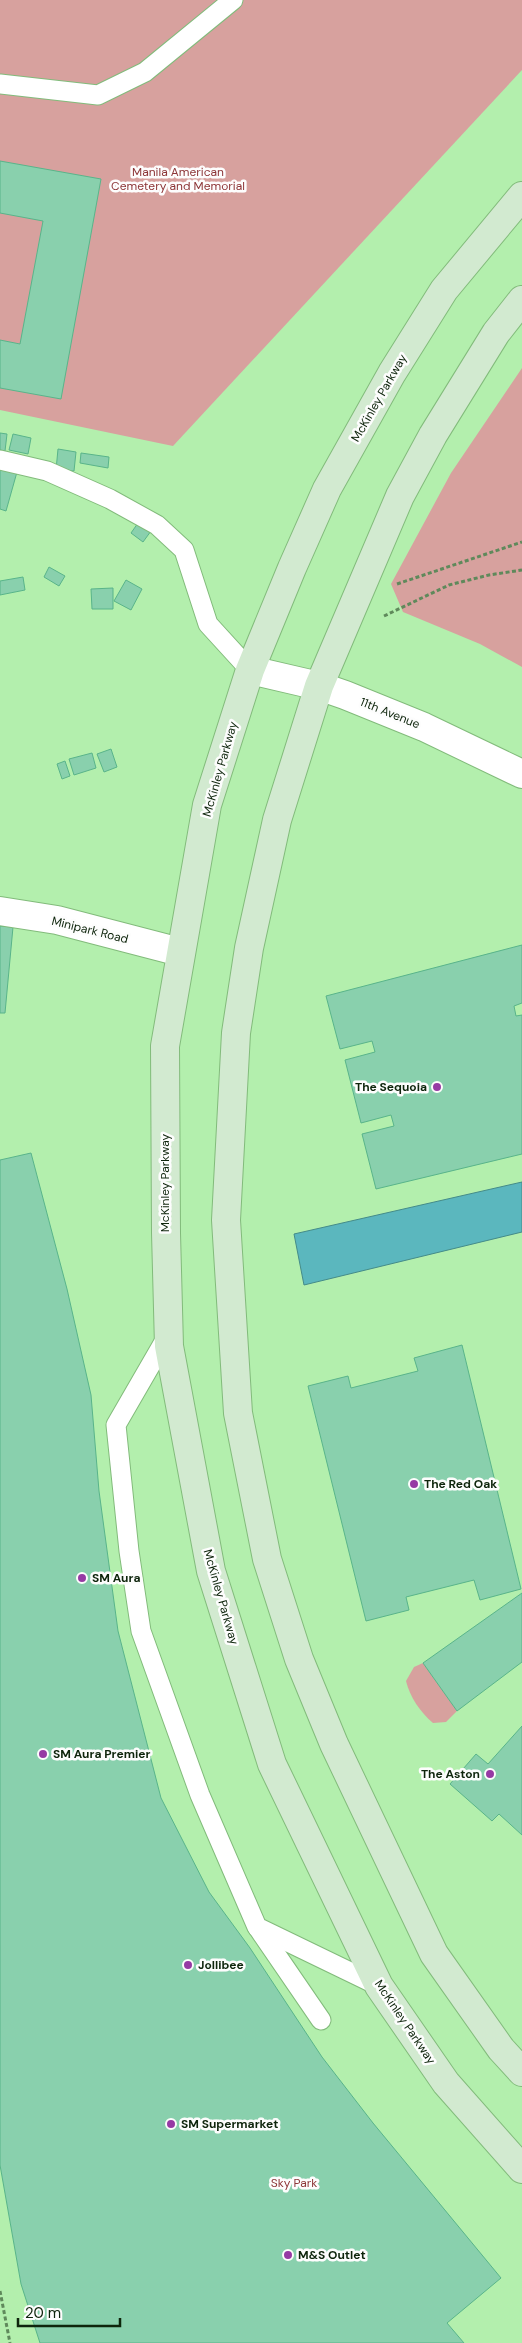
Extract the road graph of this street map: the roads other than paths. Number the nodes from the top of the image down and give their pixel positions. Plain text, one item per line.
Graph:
1 (233, 0) edge
2 (0, 84) edge
3 (522, 196) edge
4 (522, 300) edge
5 (0, 460) edge
6 (250, 670) junction
7 (319, 686) junction
8 (522, 774) edge
9 (0, 910) edge
10 (180, 952) junction
11 (168, 1335) junction
12 (257, 1927) junction
13 (379, 1986) junction
14 (320, 2020) dead end
15 (522, 2072) edge
16 (522, 2169) edge

1 - 2 lane
3 - 6 main road, McKinley Parkway
4 - 7 main road
5 - 6 lane
6 - 7 street, 11th Avenue
6 - 10 main road, McKinley Parkway
7 - 8 street, 11th Avenue
7 - 15 main road
9 - 10 street, Minipark Road
10 - 11 main road, McKinley Parkway
11 - 12 lane
11 - 13 main road, McKinley Parkway
12 - 13 lane
12 - 14 lane
13 - 16 main road, McKinley Parkway

